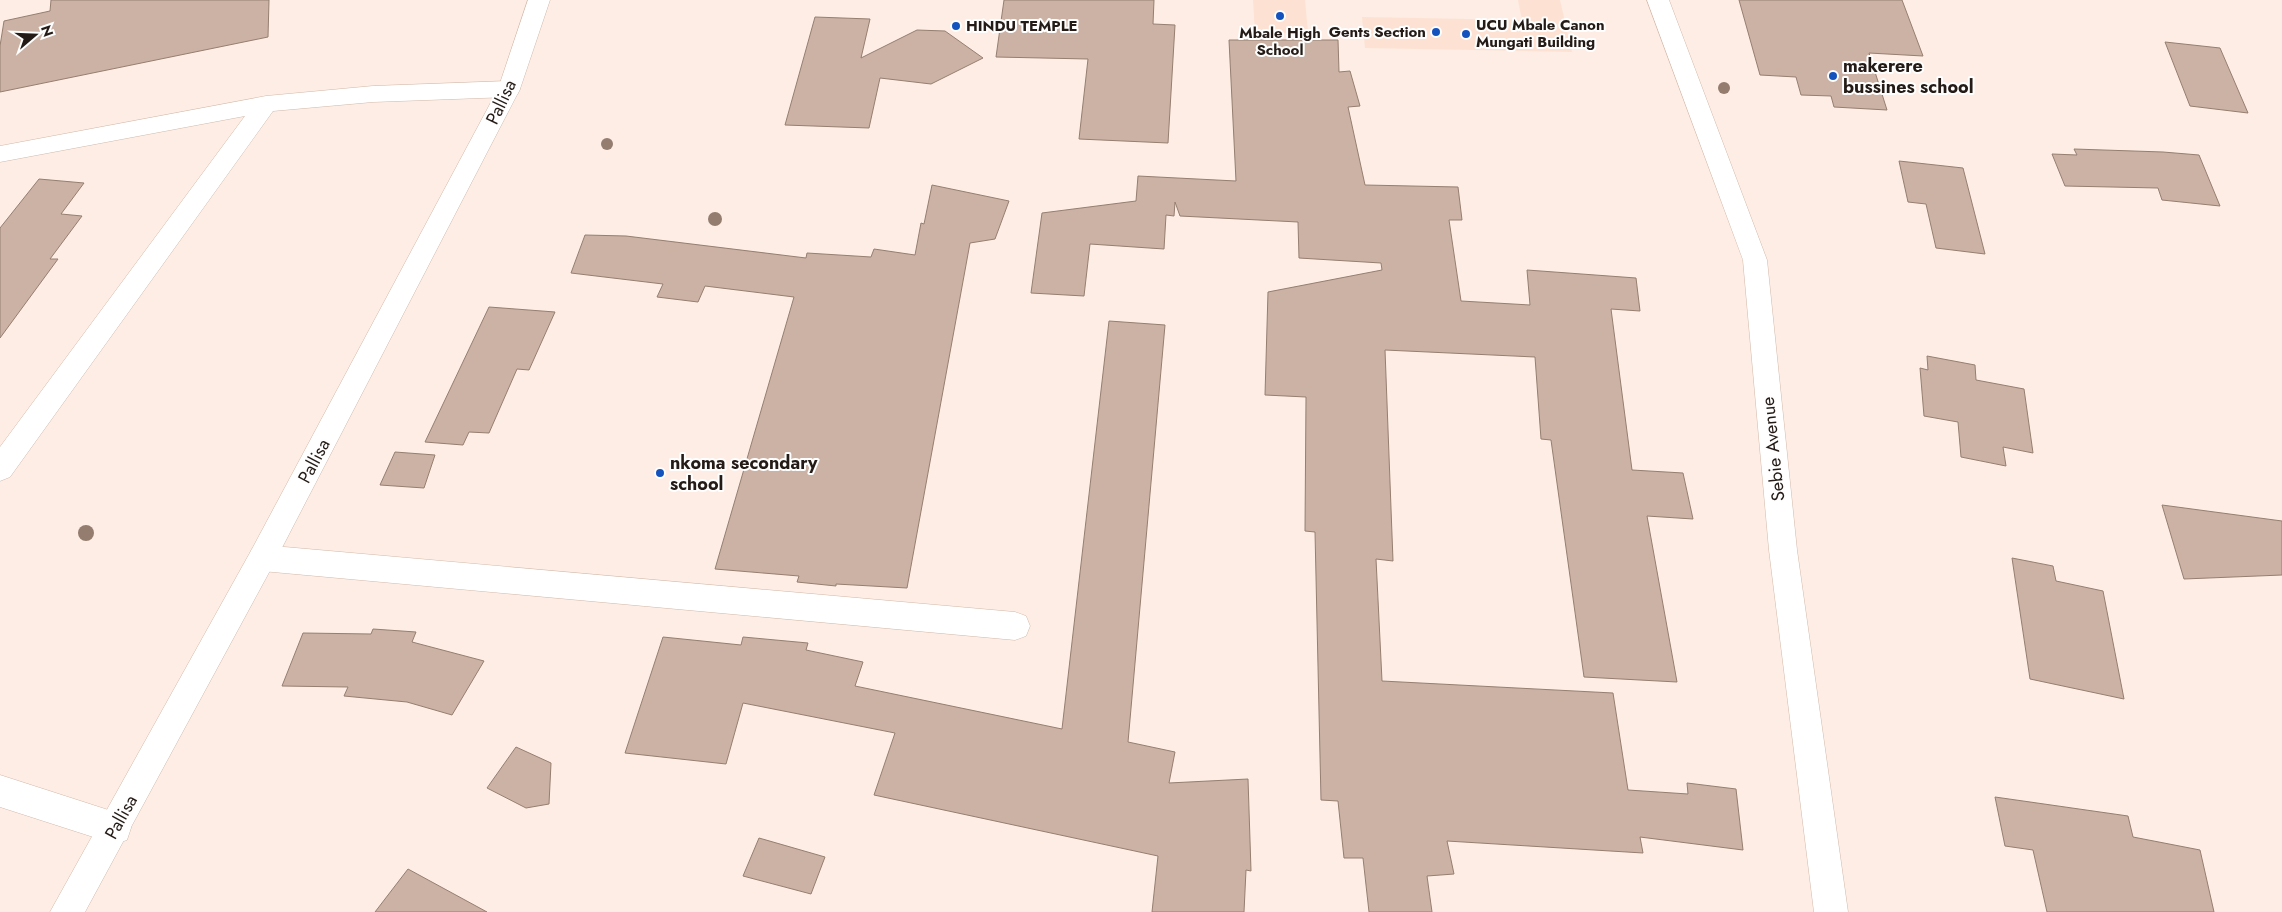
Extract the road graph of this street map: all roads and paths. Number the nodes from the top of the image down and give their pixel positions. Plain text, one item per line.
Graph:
1 (539, 0) edge
2 (1658, 0) edge
3 (509, 89) junction
4 (266, 104) junction
5 (0, 154) edge
6 (0, 469) edge
7 (262, 558) junction
8 (1015, 626) dead end
9 (0, 791) edge
10 (115, 828) junction
11 (67, 912) edge
12 (1831, 912) edge

1 - 3 street, Pallisa
2 - 12 street, Sebie Avenue
3 - 4 street
3 - 7 street, Pallisa
4 - 5 street
4 - 6 street
7 - 8 street
7 - 10 street, Pallisa
9 - 10 street
10 - 11 street, Pallisa

